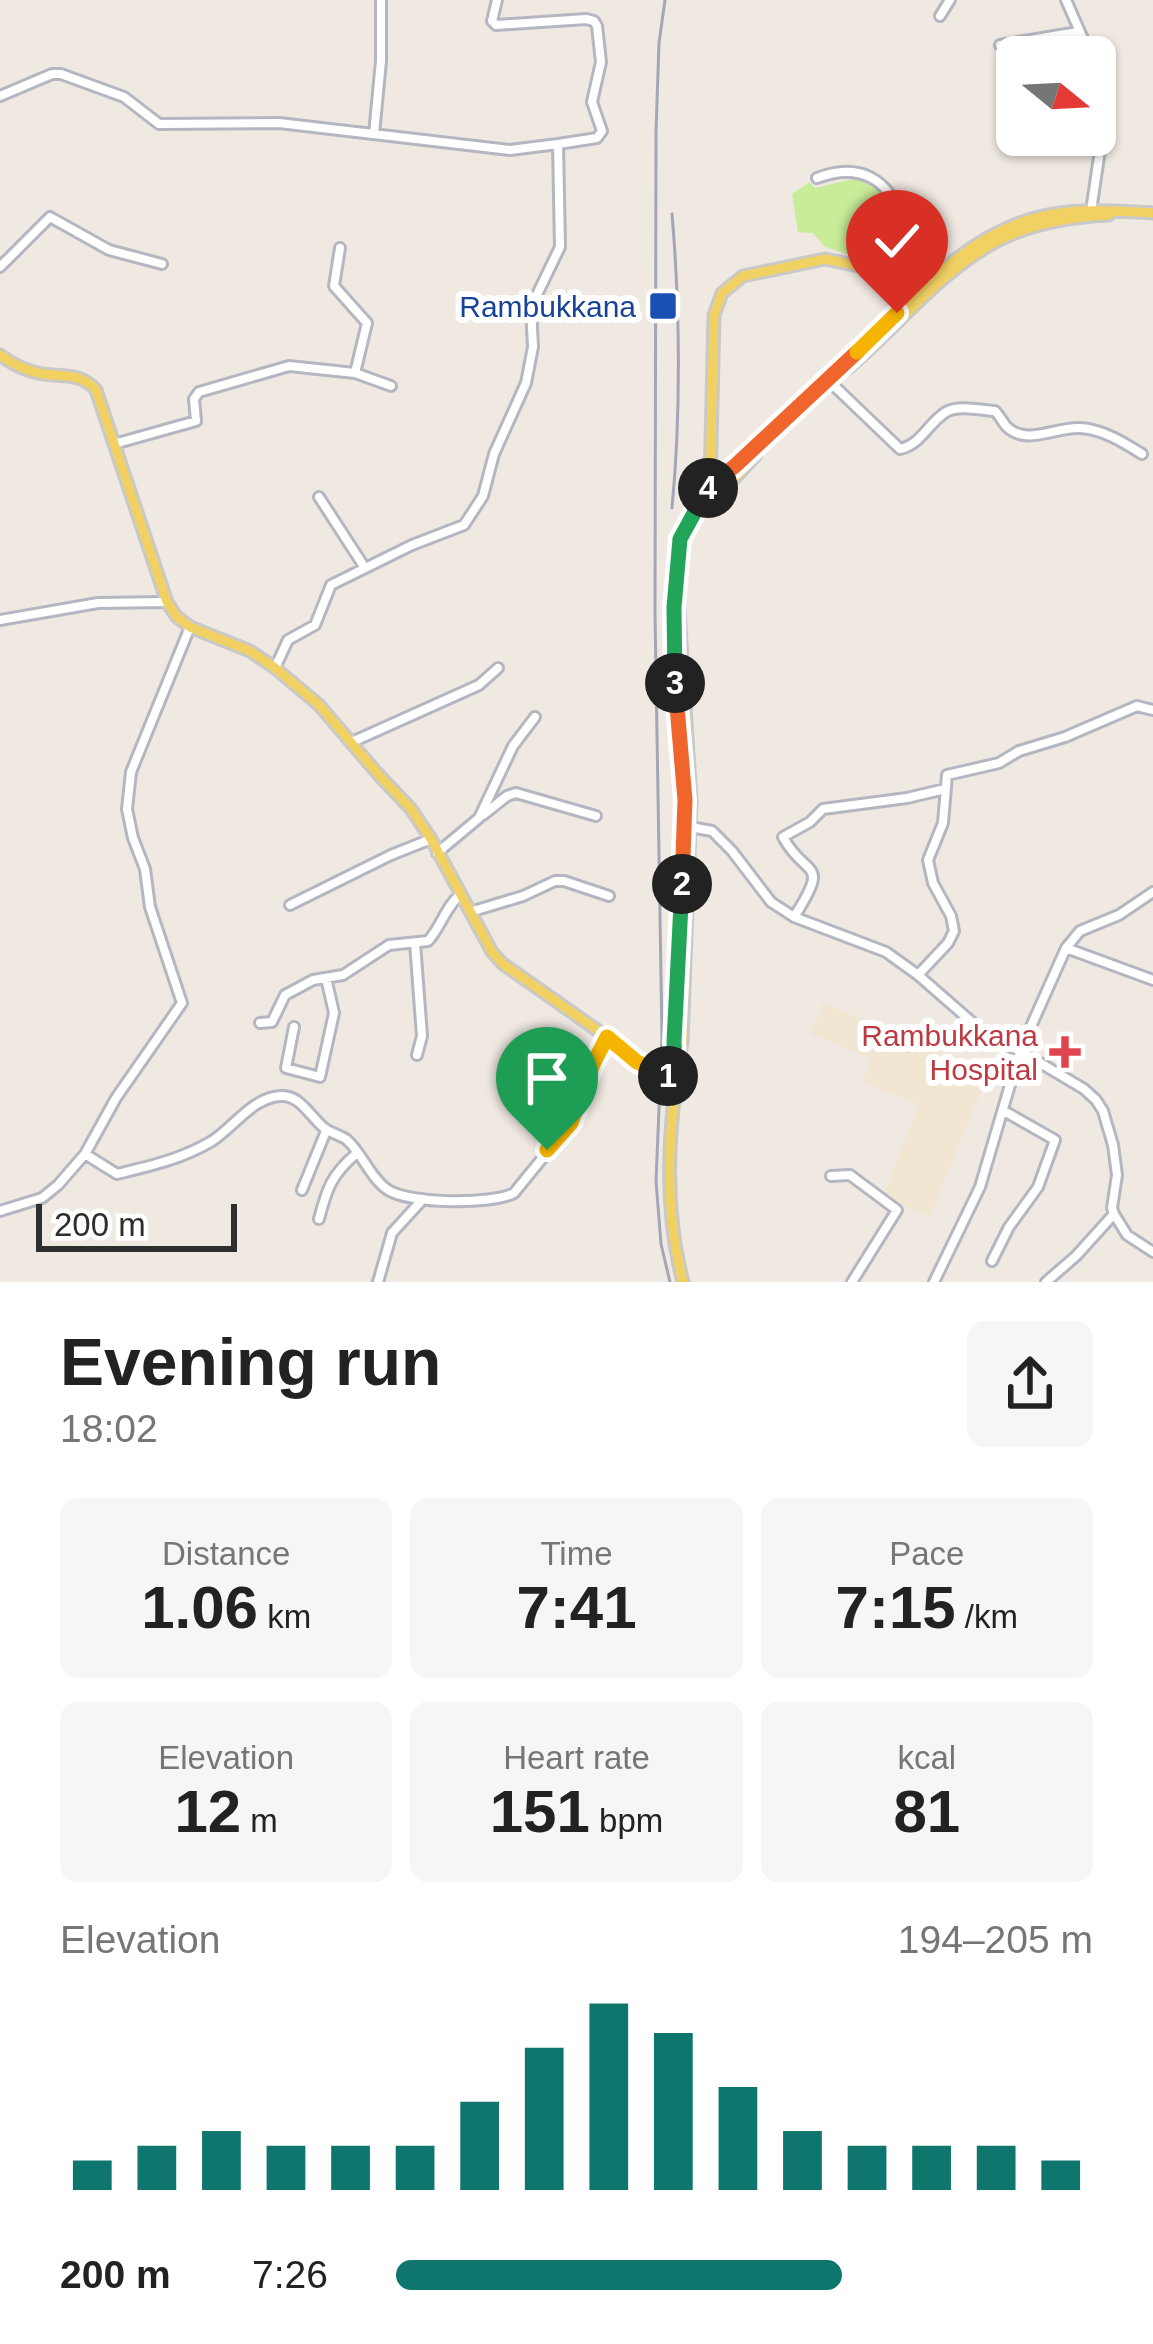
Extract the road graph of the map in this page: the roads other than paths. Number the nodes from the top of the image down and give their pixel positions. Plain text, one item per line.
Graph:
1 (381, 0) edge
2 (497, 0) edge
3 (950, 0) edge
4 (1066, 0) edge
5 (940, 16) dead end
6 (1078, 32) junction
7 (1054, 36) edge
8 (1080, 36) edge
9 (0, 96) edge
10 (374, 134) junction
11 (558, 145) junction
12 (1099, 156) edge
13 (817, 178) dead end
14 (1091, 213) junction
15 (1148, 213) edge
16 (340, 248) dead end
17 (162, 264) dead end
18 (0, 267) edge
19 (883, 271) junction
20 (919, 297) junction
21 (0, 355) edge
22 (355, 373) junction
23 (826, 384) junction
24 (391, 386) dead end
25 (114, 444) junction
26 (1142, 454) dead end
27 (712, 492) junction
28 (319, 496) dead end
29 (365, 568) junction
30 (677, 578) junction
31 (167, 602) junction
32 (0, 620) edge
33 (190, 627) junction
34 (275, 668) junction
35 (498, 668) dead end
36 (1153, 710) edge
37 (535, 716) dead end
38 (352, 742) junction
39 (945, 789) junction
40 (596, 816) dead end
41 (479, 818) junction
42 (687, 826) junction
43 (431, 839) junction
44 (437, 853) junction
45 (1153, 892) edge
46 (460, 895) junction
47 (609, 896) dead end
48 (290, 905) dead end
49 (470, 912) junction
50 (794, 917) junction
51 (416, 943) junction
52 (1066, 948) junction
53 (918, 975) junction
54 (326, 978) junction
55 (1153, 980) edge
56 (260, 1023) dead end
57 (294, 1027) dead end
58 (607, 1037) junction
59 (1020, 1051) junction
60 (417, 1055) dead end
61 (676, 1078) junction
62 (1003, 1111) junction
63 (326, 1131) junction
64 (357, 1153) junction
65 (85, 1154) junction
66 (831, 1176) dead end
67 (302, 1190) dead end
68 (423, 1198) junction
69 (0, 1211) edge
70 (1114, 1214) junction
71 (319, 1219) dead end
72 (1153, 1252) edge
73 (992, 1261) dead end
74 (378, 1282) edge
75 (683, 1282) edge
76 (853, 1282) edge
77 (934, 1282) edge
78 (1046, 1282) edge

1 - 10 street
2 - 11 street
3 - 5 street
4 - 6 street
6 - 7 street
6 - 8 street
9 - 10 street
10 - 11 street
11 - 29 street
12 - 14 street
13 - 19 street
14 - 15 main road
14 - 20 main road
16 - 22 street
17 - 18 street
19 - 20 main road
19 - 27 main road
20 - 23 main road
21 - 25 main road
22 - 24 street
22 - 25 street
23 - 26 street
23 - 27 main road
25 - 31 main road
27 - 30 main road
28 - 29 street
29 - 34 street
30 - 42 main road
30 - 42 main road
31 - 32 street
31 - 33 main road
33 - 34 main road
33 - 65 street
34 - 38 main road
35 - 38 street
36 - 39 street
37 - 41 street
38 - 43 main road
39 - 50 street
39 - 53 street
40 - 41 street
41 - 44 street
42 - 50 street
42 - 61 main road
43 - 44 main road
43 - 48 street
44 - 46 main road
45 - 52 street
46 - 49 main road
46 - 51 street
47 - 49 street
49 - 58 main road
50 - 53 street
51 - 54 street
51 - 60 street
52 - 55 street
52 - 59 street
53 - 59 street
54 - 56 street
54 - 57 street
58 - 61 main road
58 - 68 street
59 - 62 street
59 - 70 street
61 - 75 main road
62 - 73 street
62 - 77 street
63 - 64 street
63 - 65 street
63 - 67 street
64 - 68 street
64 - 71 street
65 - 69 street
66 - 76 street
68 - 74 street
70 - 72 street
70 - 78 street

